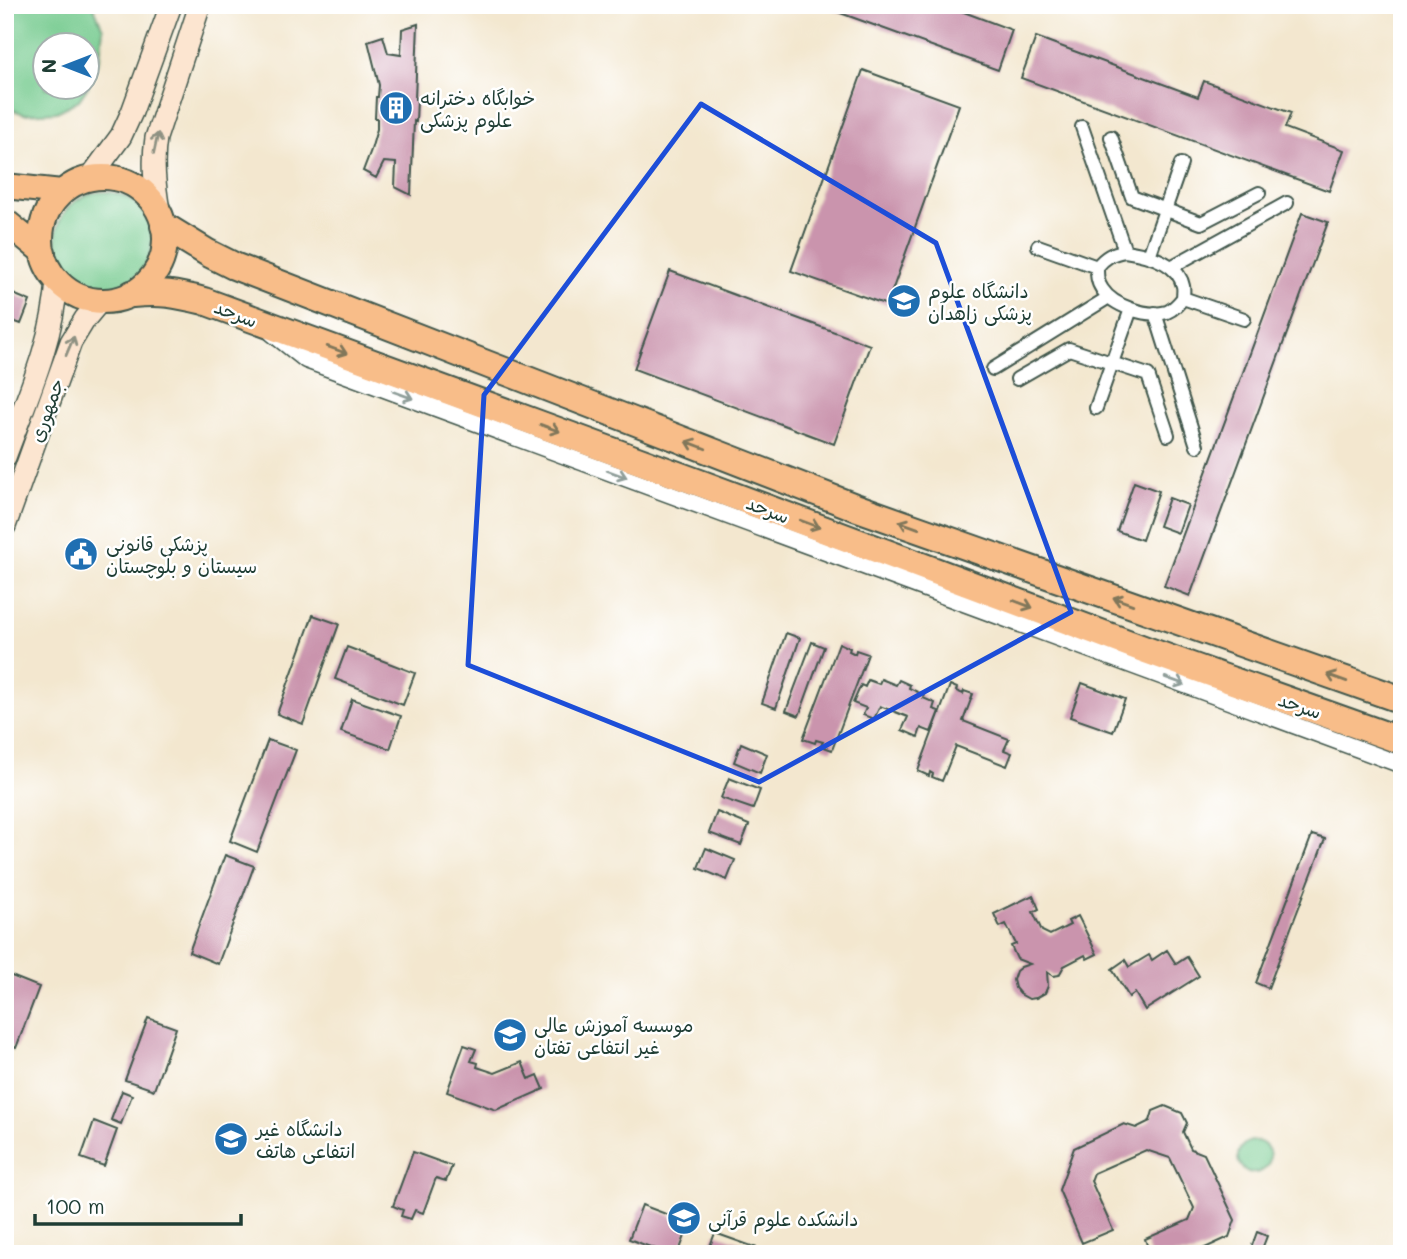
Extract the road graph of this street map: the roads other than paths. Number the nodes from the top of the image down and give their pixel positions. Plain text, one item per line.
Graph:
1 (171, 5) edge
2 (200, 5) edge
3 (1082, 127) dead end
4 (1111, 137) dead end
5 (1181, 164) dead end
6 (90, 178) junction
7 (5, 186) edge
8 (62, 192) junction
9 (1259, 193) dead end
10 (1287, 203) dead end
11 (1166, 209) junction
12 (161, 218) junction
13 (5, 221) edge
14 (1038, 246) dead end
15 (1125, 251) junction
16 (43, 252) junction
17 (1149, 256) junction
18 (1097, 267) junction
19 (1171, 267) junction
20 (57, 281) junction
21 (132, 295) junction
22 (1109, 297) junction
23 (1184, 298) junction
24 (100, 301) junction
25 (1131, 309) junction
26 (1155, 313) junction
27 (1244, 319) dead end
28 (257, 321) junction
29 (1112, 363) junction
30 (993, 369) dead end
31 (1017, 379) dead end
32 (1096, 408) dead end
33 (1168, 435) dead end
34 (1197, 446) dead end
35 (5, 457) edge
36 (5, 526) edge
37 (1402, 700) edge
38 (1402, 741) edge
39 (1402, 765) edge

1 - 6 main road
12 -> 2 main road
3 - 15 street
4 - 11 street
5 - 11 street
6 - 8 main road
6 - 12 main road
7 - 8 main road
8 - 16 main road
9 - 11 street
10 - 19 street
11 - 17 street
12 - 21 main road
37 -> 12 highway, سرحد
13 - 16 main road
14 - 18 street
15 - 17 street
15 - 18 street
16 - 20 main road
17 - 19 street
18 - 22 street
19 - 23 street
20 - 24 main road
20 - 35 main road, جمهوری
21 - 24 main road
21 - 28 highway, سرحد
22 - 25 street
22 - 30 street
23 - 26 street
23 - 27 street
36 -> 24 main road, جمهوری
25 - 26 street
25 - 29 street
26 - 34 street
28 -> 38 highway, سرحد
28 -> 39 street
29 - 31 street
29 - 32 street
29 - 33 street

